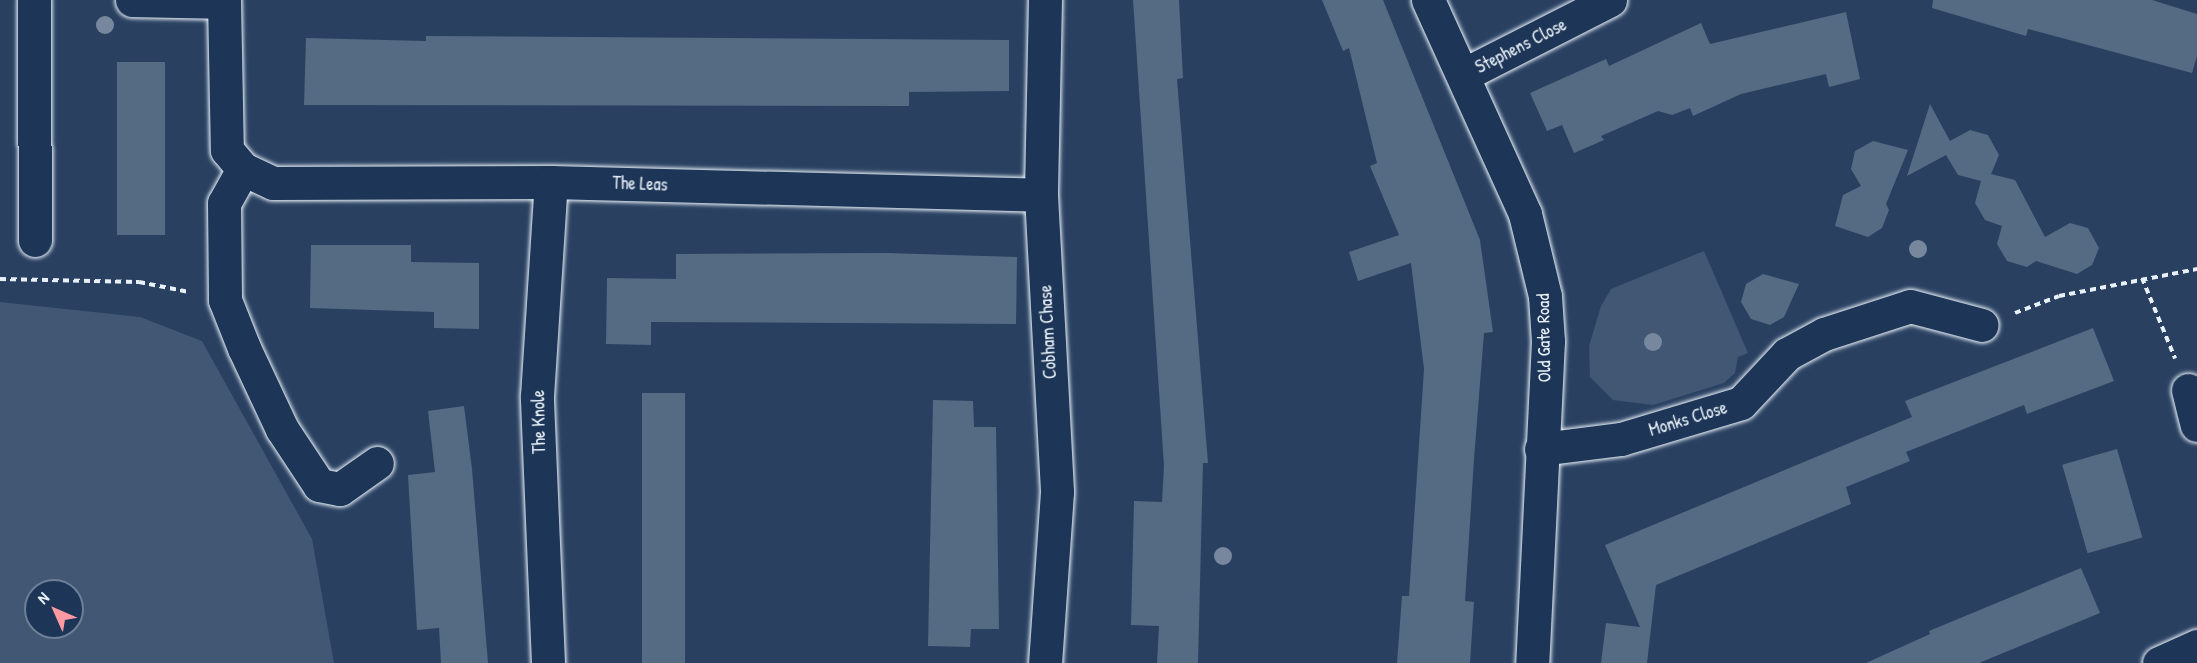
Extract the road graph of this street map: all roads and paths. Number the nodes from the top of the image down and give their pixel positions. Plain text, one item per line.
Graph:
1 (34, 0) edge
2 (132, 0) edge
3 (1045, 0) edge
4 (1428, 0) edge
5 (1610, 0) edge
6 (224, 1) edge
7 (1463, 75) junction
8 (243, 169) junction
9 (551, 182) junction
10 (1041, 195) junction
11 (35, 240) dead end
12 (2197, 269) edge
13 (2142, 278) junction
14 (0, 279) edge
15 (225, 300) junction
16 (1982, 326) joint
17 (2188, 390) joint
18 (2197, 425) edge
19 (1541, 449) junction
20 (377, 463) dead end
21 (2197, 646) edge
22 (548, 663) edge
23 (1045, 663) edge
24 (1532, 663) edge
25 (2159, 663) edge

1 - 11 street
2 - 6 street
3 - 10 street, Cobham Chase
4 - 7 street, Old Gate Road
5 - 7 street, Stephens Close
6 - 8 street
7 - 19 street, Old Gate Road
8 - 9 street, The Leas
8 - 15 street
9 - 10 street, The Leas
9 - 22 street, The Knole
10 - 23 street, Cobham Chase
12 - 13 path
13 - 16 path
13 - 17 path
14 - 15 path
15 - 20 street
16 - 19 street, Monks Close
17 - 18 street
19 - 24 street, Old Gate Road
21 - 25 street

